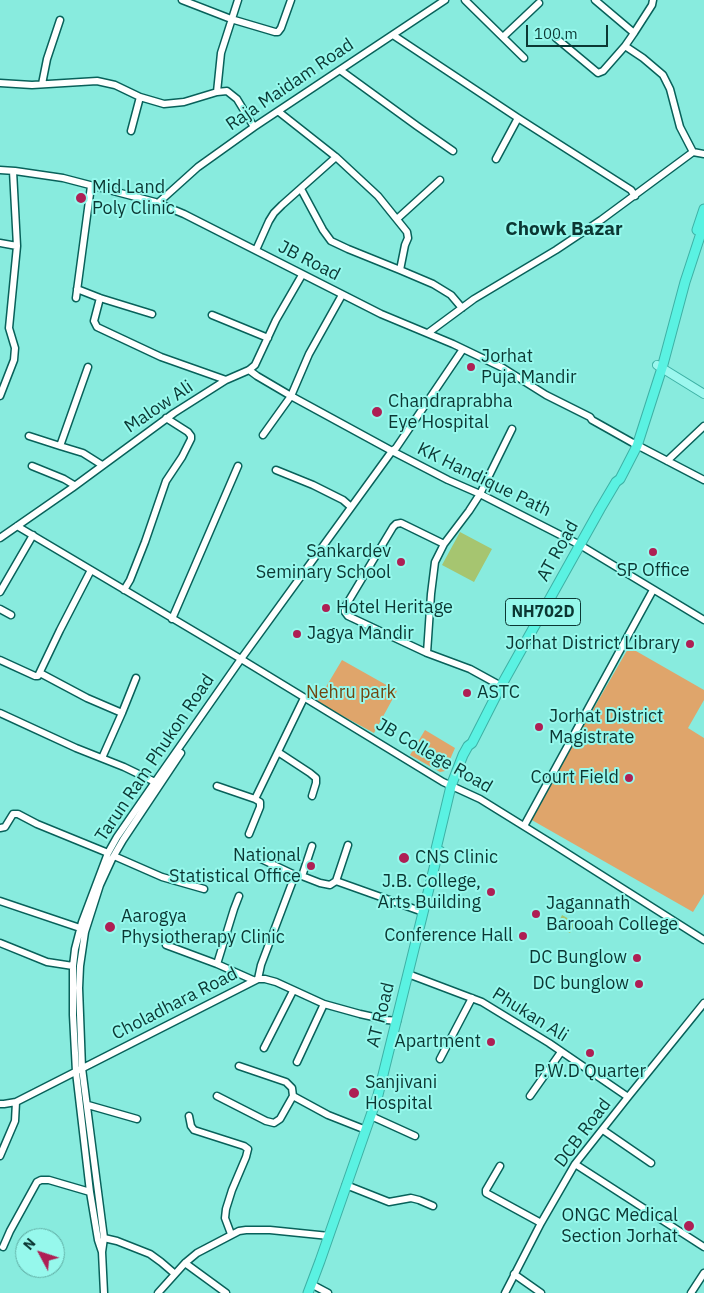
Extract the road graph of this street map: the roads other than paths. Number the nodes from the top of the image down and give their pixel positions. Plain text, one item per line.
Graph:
1 (182, 0) edge
2 (238, 0) edge
3 (291, 0) edge
4 (445, 0) edge
5 (465, 0) edge
6 (595, 0) edge
7 (653, 0) edge
8 (199, 3) edge
9 (539, 3) dead end
10 (231, 19) junction
11 (60, 20) dead end
12 (634, 33) junction
13 (393, 35) junction
14 (503, 37) junction
15 (556, 38) dead end
16 (626, 46) junction
17 (524, 58) dead end
18 (340, 70) junction
19 (0, 83) edge
20 (42, 84) junction
21 (217, 92) junction
22 (140, 97) junction
23 (279, 112) junction
24 (518, 118) junction
25 (254, 127) junction
26 (131, 131) dead end
27 (453, 151) dead end
28 (693, 152) junction
29 (704, 154) edge
30 (336, 157) junction
31 (496, 159) dead end
32 (0, 170) edge
33 (13, 171) junction
34 (440, 180) dead end
35 (90, 186) junction
36 (301, 189) junction
37 (635, 196) junction
38 (158, 203) junction
39 (704, 209) edge
40 (397, 219) junction
41 (704, 224) edge
42 (0, 243) edge
43 (16, 246) junction
44 (256, 250) junction
45 (400, 270) junction
46 (302, 275) junction
47 (77, 289) junction
48 (342, 295) junction
49 (76, 298) dead end
50 (100, 298) junction
51 (462, 308) junction
52 (152, 314) dead end
53 (212, 316) dead end
54 (0, 325) edge
55 (9, 328) junction
56 (428, 333) junction
57 (268, 338) junction
58 (463, 349) junction
59 (88, 367) dead end
60 (659, 367) junction
61 (250, 370) junction
62 (3, 378) edge
63 (226, 380) junction
64 (704, 394) edge
65 (0, 396) edge
66 (291, 396) junction
67 (166, 418) junction
68 (704, 426) edge
69 (512, 429) dead end
70 (263, 435) dead end
71 (29, 436) dead end
72 (635, 443) junction
73 (60, 446) junction
74 (395, 451) junction
75 (669, 460) junction
76 (102, 465) junction
77 (32, 466) dead end
78 (238, 466) dead end
79 (276, 470) dead end
80 (704, 476) edge
81 (704, 480) edge
82 (74, 485) junction
83 (480, 494) junction
84 (351, 507) junction
85 (17, 526) junction
86 (32, 535) junction
87 (0, 538) edge
88 (444, 544) junction
89 (580, 545) junction
90 (91, 570) junction
91 (124, 590) junction
92 (653, 590) junction
93 (0, 592) edge
94 (0, 609) edge
95 (11, 614) dead end
96 (172, 618) junction
97 (704, 620) edge
98 (427, 652) junction
99 (0, 660) edge
100 (243, 661) junction
101 (40, 673) junction
102 (136, 678) dead end
103 (501, 686) junction
104 (304, 698) junction
105 (0, 713) edge
106 (122, 713) junction
107 (278, 752) junction
108 (102, 758) junction
109 (155, 782) junction
110 (217, 786) dead end
111 (454, 786) junction
112 (312, 796) dead end
113 (255, 799) junction
114 (524, 826) junction
115 (0, 828) edge
116 (248, 834) dead end
117 (348, 845) dead end
118 (312, 846) dead end
119 (111, 855) junction
120 (259, 858) dead end
121 (299, 875) junction
122 (336, 881) junction
123 (204, 889) dead end
124 (239, 896) dead end
125 (0, 901) edge
126 (423, 912) junction
127 (80, 928) junction
128 (704, 940) edge
129 (0, 943) edge
130 (166, 945) dead end
131 (217, 964) junction
132 (73, 966) junction
133 (408, 974) junction
134 (256, 979) junction
135 (293, 991) junction
136 (472, 998) junction
137 (324, 1004) junction
138 (704, 1004) edge
139 (397, 1021) junction
140 (264, 1048) dead end
141 (562, 1052) junction
142 (440, 1059) dead end
143 (297, 1062) dead end
144 (239, 1066) dead end
145 (79, 1070) junction
146 (216, 1096) dead end
147 (294, 1096) junction
148 (530, 1096) dead end
149 (628, 1097) junction
150 (16, 1102) junction
151 (0, 1104) edge
152 (88, 1105) junction
153 (189, 1116) dead end
154 (371, 1116) junction
155 (137, 1120) dead end
156 (366, 1130) junction
157 (602, 1130) junction
158 (415, 1136) dead end
159 (0, 1156) edge
160 (651, 1163) dead end
161 (575, 1164) junction
162 (500, 1166) dead end
163 (346, 1185) junction
164 (90, 1192) junction
165 (433, 1206) dead end
166 (541, 1223) junction
167 (232, 1234) junction
168 (329, 1236) junction
169 (104, 1238) junction
170 (2, 1247) dead end
171 (704, 1247) edge
172 (102, 1252) junction
173 (185, 1263) junction
174 (704, 1272) edge
175 (175, 1274) junction
176 (514, 1274) junction
177 (310, 1289) edge
178 (162, 1292) edge
179 (104, 1293) edge
180 (226, 1293) edge
181 (328, 1293) edge
182 (505, 1293) edge
183 (541, 1293) edge
184 (691, 1293) edge

1 - 8 street
2 - 10 street
3 - 10 street
4 - 13 street, Raja Maidam Road
5 - 14 street
6 - 12 street
7 - 12 street
8 - 10 street
9 - 14 street
10 - 21 street
11 - 20 street
12 - 16 street
13 - 18 street, Raja Maidam Road
13 - 24 street
14 - 17 street
15 - 16 street
16 - 28 street
18 - 23 street, Raja Maidam Road
18 - 27 street
19 - 20 street
20 - 22 street
21 - 22 street
21 - 25 street
22 - 26 street
23 - 25 street, Raja Maidam Road
23 - 30 street
24 - 31 street
24 - 37 street
25 - 38 street, Raja Maidam Road
28 - 29 street
28 - 37 street
30 - 36 street
30 - 40 street
32 - 33 street, JB Road
33 - 35 street, JB Road
33 - 43 street
34 - 40 street
35 - 38 street, JB Road
35 - 47 street
36 - 44 street
36 - 45 street
37 - 51 street
38 - 44 street, JB Road
39 - 60 highway, AT Road / NH702D
40 - 45 street
41 - 60 highway, AT Road / NH702D
42 - 43 street
43 - 55 street
44 - 46 street, JB Road
45 - 51 street
46 - 48 street, JB Road
46 - 57 street
47 - 49 street
47 - 50 street
48 - 56 street, JB Road
48 - 66 street
50 - 52 street
50 - 63 street
51 - 56 street
53 - 57 street
54 - 55 street
55 - 62 street
56 - 58 street, JB Road
57 - 61 street
58 - 72 street, JB Road
58 - 74 street, Tarun Ram Phukon Road
59 - 73 street
60 - 64 main road
60 - 72 highway, AT Road / NH702D
61 - 63 street, Malow Ali
61 - 66 street, KK Handique Path
62 - 65 street
63 - 67 street, Malow Ali
66 - 70 street
66 - 74 street, KK Handique Path
67 - 76 street, Malow Ali
67 - 91 street
68 - 75 street
69 - 83 street
71 - 73 street
72 - 75 street, JB Road
72 - 89 highway, AT Road / NH702D
73 - 76 street
74 - 83 street, KK Handique Path
74 - 84 street, Tarun Ram Phukon Road
74 - 100 street, Tarun Ram Phukon Road
75 - 80 street
75 - 81 street
76 - 82 street, Malow Ali
77 - 82 street
78 - 96 street
79 - 84 street
82 - 85 street, Malow Ali
83 - 88 street
83 - 89 street, KK Handique Path
84 - 100 street, Tarun Ram Phukon Road
85 - 86 street, JB College Road
85 - 87 street, Malow Ali
86 - 90 street, JB College Road
86 - 93 street
88 - 98 street
88 - 98 street
89 - 92 street, KK Handique Path
89 - 103 highway, AT Road / NH702D
90 - 91 street, JB College Road
90 - 101 street
91 - 96 street, JB College Road
92 - 97 street, KK Handique Path
92 - 114 street
94 - 95 street
96 - 100 street, JB College Road
98 - 103 street
99 - 101 street
100 - 104 street, JB College Road
100 - 109 street, Tarun Ram Phukon Road
100 - 119 street, Tarun Ram Phukon Road
101 - 106 street
102 - 106 street
103 - 111 highway, AT Road / NH702D
104 - 107 street
104 - 111 street, JB College Road
105 - 108 street
106 - 108 street
107 - 112 street
107 - 113 street
108 - 109 street
109 - 119 street, Tarun Ram Phukon Road
110 - 113 street
111 - 114 street, JB College Road
111 - 126 highway, AT Road / NH702D
113 - 116 street
114 - 128 street, JB College Road
115 - 119 street
117 - 122 street
118 - 121 street
119 - 123 street
119 - 127 street, Tarun Ram Phukon Road
119 - 145 street, Tarun Ram Phukon Road
120 - 121 street
121 - 122 street
121 - 134 street
122 - 126 street
124 - 131 street
125 - 127 street
126 - 133 highway, AT Road / NH702D
127 - 132 street, Tarun Ram Phukon Road
129 - 132 street
130 - 131 street
131 - 134 street
132 - 145 street, Tarun Ram Phukon Road
133 - 136 street, Phukan Ali
133 - 139 highway, AT Road / NH702D
134 - 135 street, Choladhara Road
134 - 145 street, Choladhara Road
135 - 137 street, Choladhara Road
135 - 140 street
136 - 141 street, Phukan Ali
136 - 142 street
137 - 139 street, Choladhara Road
137 - 143 street
138 - 149 street, DCB Road
139 - 154 highway, AT Road / NH702D
141 - 148 street
141 - 149 street, Phukan Ali
144 - 147 street
145 - 150 street, Choladhara Road
145 - 152 street, Tarun Ram Phukon Road
145 - 164 street, Tarun Ram Phukon Road
146 - 147 street
147 - 156 street
149 - 157 street, DCB Road
150 - 151 street, Choladhara Road
150 - 159 street
152 - 155 street
152 - 169 street, Tarun Ram Phukon Road
153 - 167 street
154 - 156 highway, AT Road / NH702D
154 - 158 street
156 - 163 highway, AT Road / NH702D
157 - 160 street
157 - 161 street, DCB Road
161 - 166 street, DCB Road
161 - 171 street
162 - 166 street
163 - 165 street
163 - 168 highway, AT Road / NH702D
164 - 170 street
164 - 172 street, Tarun Ram Phukon Road
166 - 176 street, DCB Road
167 - 168 street
167 - 173 street
168 - 177 highway, AT Road / NH702D
169 - 172 street, Tarun Ram Phukon Road
169 - 175 street
172 - 179 street, Tarun Ram Phukon Road
173 - 175 street
173 - 180 street
174 - 184 street
175 - 178 street
176 - 182 street, DCB Road
176 - 183 street
177 - 181 street

